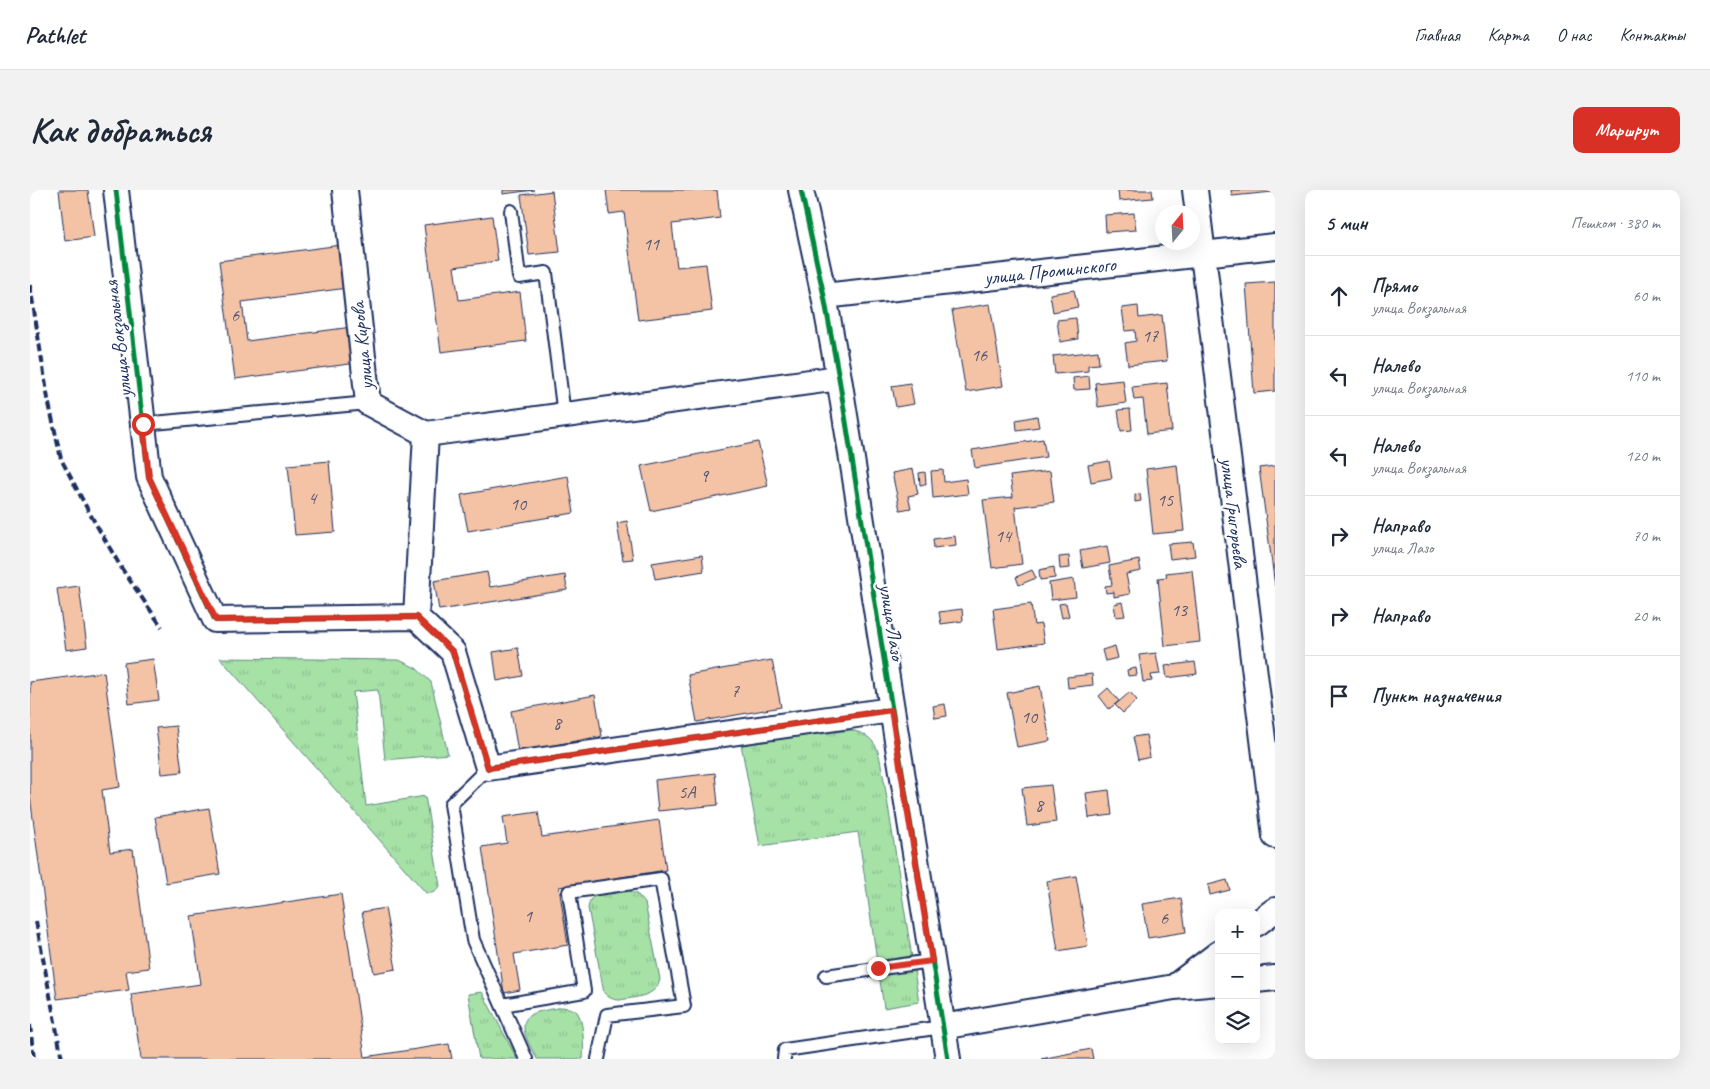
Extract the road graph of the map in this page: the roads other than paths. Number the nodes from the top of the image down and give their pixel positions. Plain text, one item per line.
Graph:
1 (116, 190) edge
2 (345, 190) edge
3 (800, 190) edge
4 (1195, 190) edge
5 (511, 211) dead end
6 (1275, 246) edge
7 (1202, 254) junction
8 (824, 296) junction
9 (839, 378) junction
10 (368, 403) junction
11 (564, 415) junction
12 (143, 424) junction
13 (426, 434) junction
14 (416, 617) junction
15 (891, 710) junction
16 (488, 768) junction
17 (1275, 836) edge
18 (1275, 910) edge
19 (1260, 921) edge
20 (1218, 954) edge
21 (932, 961) junction
22 (826, 976) dead end
23 (1275, 978) edge
24 (1260, 980) edge
25 (1215, 983) edge
26 (1174, 988) junction
27 (502, 1004) junction
28 (942, 1027) junction
29 (526, 1059) edge
30 (598, 1059) edge
31 (784, 1059) edge
32 (948, 1059) edge

1 - 12 street, улица Вокзальная
2 - 10 street, улица Кирова
3 - 8 street, улица Лазо
4 - 7 street, улица Григорьева
5 - 11 lane
6 - 7 street, улица Проминского
7 - 8 street, улица Проминского
7 - 17 street, улица Григорьева
8 - 9 street, улица Лазо
9 - 11 street
9 - 15 street, улица Лазо
10 - 12 lane
10 - 13 street, улица Кирова
11 - 13 street
12 - 14 street, улица Вокзальная
13 - 14 street
14 - 16 street
15 - 16 street
15 - 21 street, улица Лазо
16 - 27 lane
18 - 19 street
20 - 26 street
21 - 22 lane
21 - 28 street, улица Лазо
23 - 24 street
25 - 26 street
26 - 28 street
27 - 29 lane
27 - 30 lane
28 - 31 lane
28 - 32 street, улица Лазо

